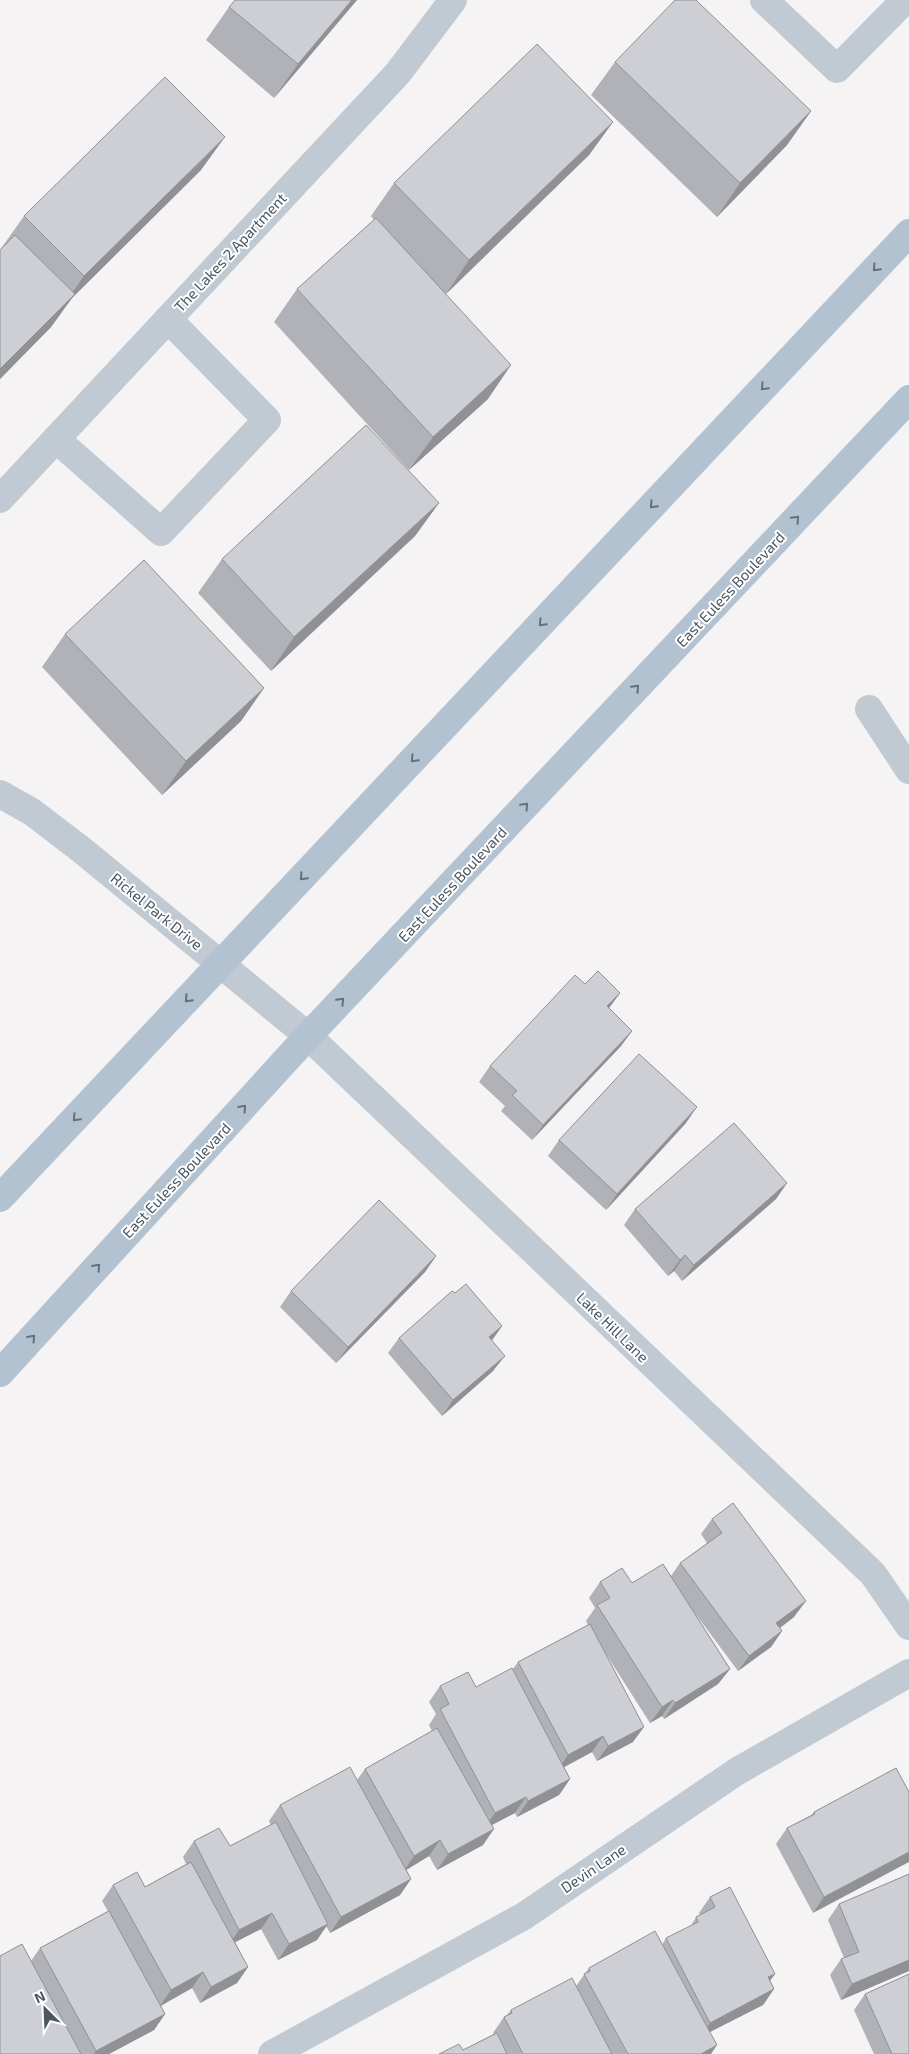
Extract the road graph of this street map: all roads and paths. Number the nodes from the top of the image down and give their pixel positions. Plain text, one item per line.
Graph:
1 (453, 0) edge
2 (764, 0) edge
3 (905, 0) edge
4 (909, 233) edge
5 (168, 319) junction
6 (909, 399) edge
7 (56, 438) junction
8 (0, 498) edge
9 (869, 709) dead end
10 (909, 770) edge
11 (0, 794) edge
12 (221, 964) junction
13 (308, 1036) junction
14 (0, 1198) edge
15 (0, 1373) edge
16 (909, 1626) edge
17 (909, 1673) edge
18 (272, 2054) edge

1 - 5 street, The Lakes 2 Apartment
2 - 3 street
4 -> 12 main road
5 - 7 street, The Lakes 2 Apartment
5 - 7 street
13 -> 6 main road, East Euless Boulevard
7 - 8 street, The Lakes 2 Apartment
9 - 10 street
11 - 12 street, Rickel Park Drive
12 - 13 street, Rickel Park Drive
12 -> 14 main road
15 -> 13 main road, East Euless Boulevard
13 - 16 street, Lake Hill Lane
17 - 18 street, Devin Lane

